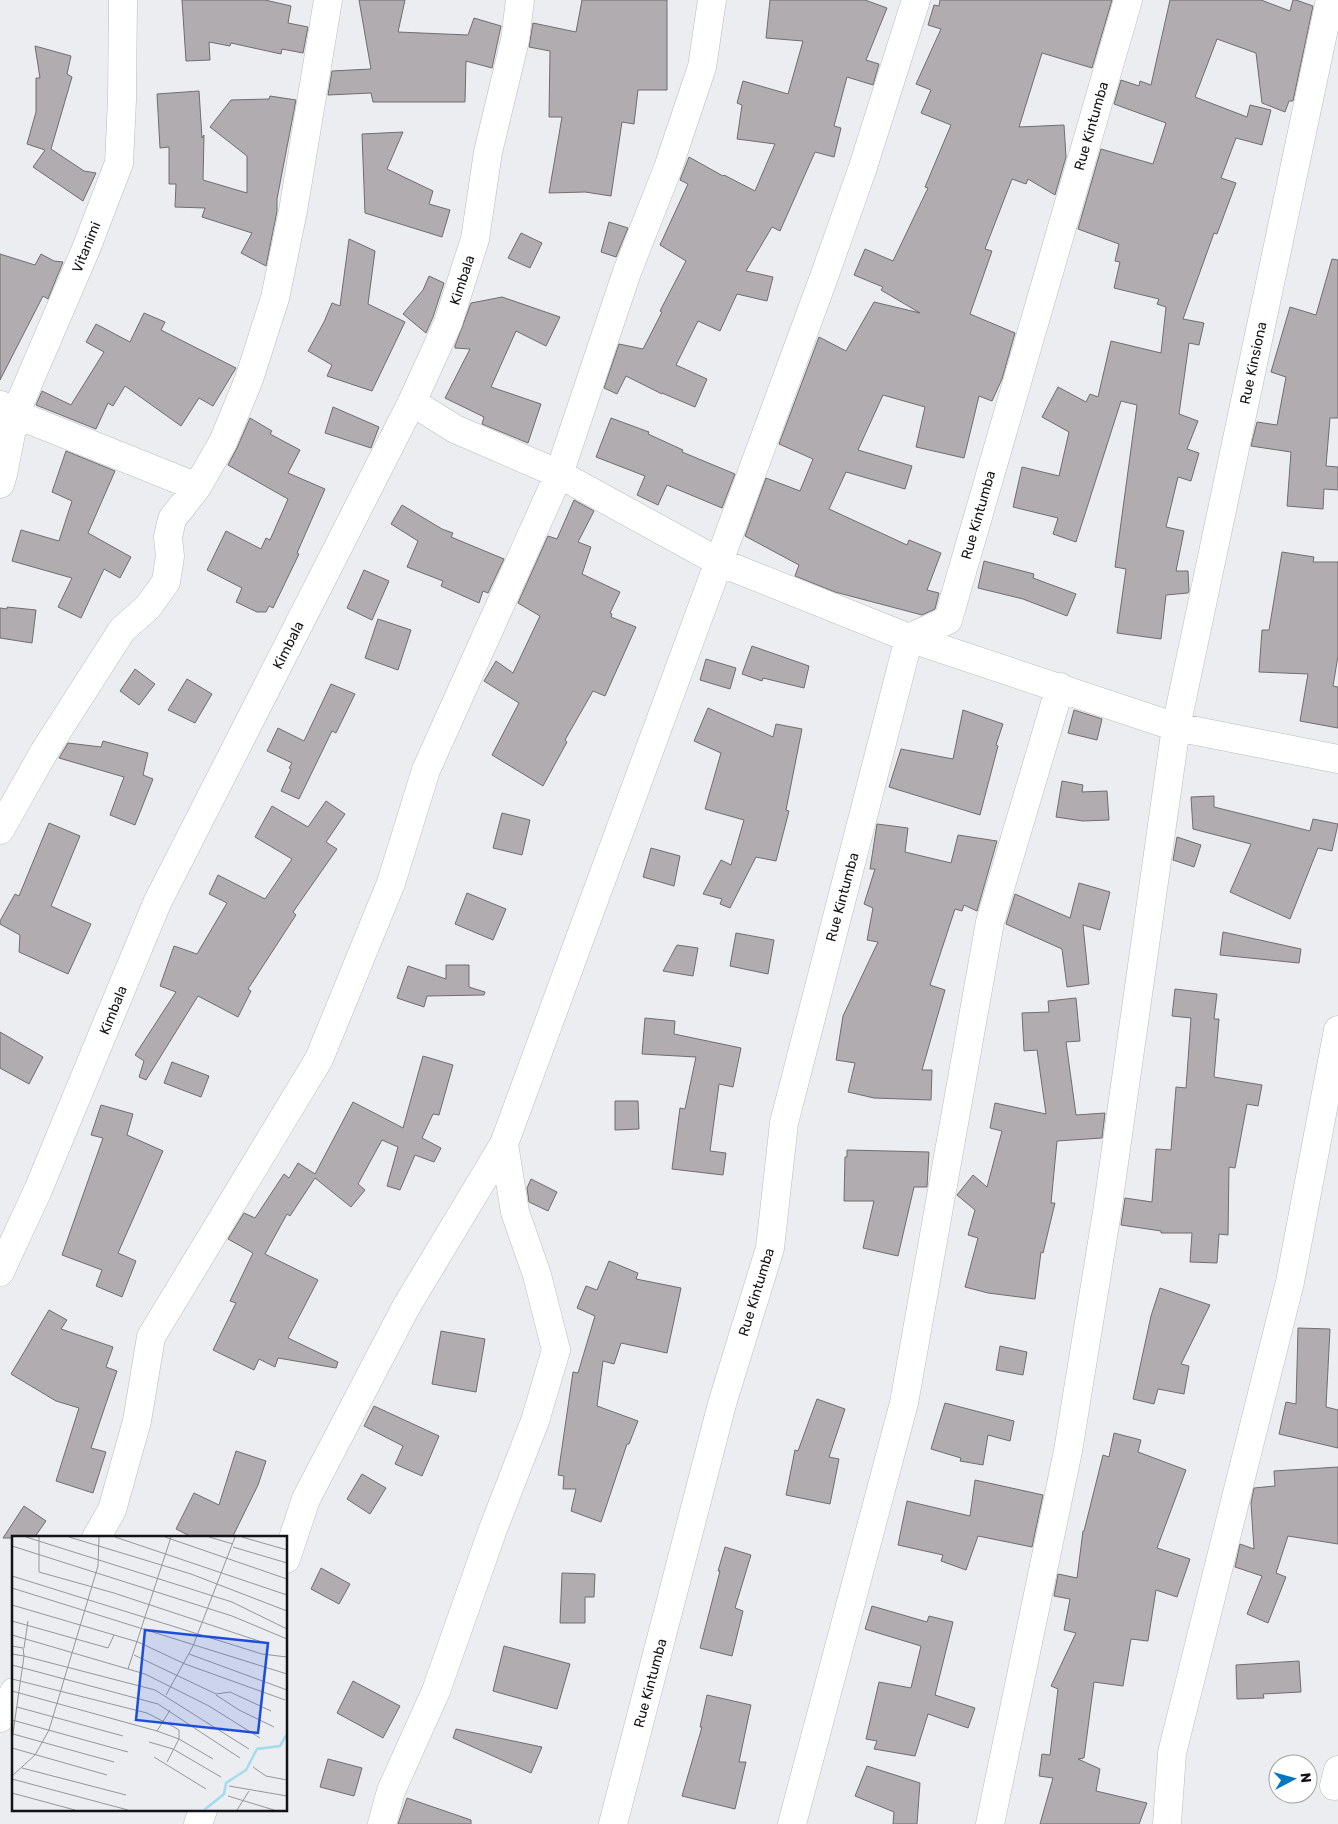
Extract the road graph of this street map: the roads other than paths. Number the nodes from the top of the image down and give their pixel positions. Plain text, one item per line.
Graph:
1 (124, 0) edge
2 (328, 0) edge
3 (520, 0) edge
4 (712, 0) edge
5 (916, 0) edge
6 (1128, 0) edge
7 (1330, 0) edge
8 (412, 402) junction
9 (8, 409) edge
10 (559, 474) junction
11 (0, 484) edge
12 (197, 487) junction
13 (719, 562) junction
14 (909, 638) junction
15 (1060, 687) junction
16 (1176, 727) junction
17 (1338, 759) edge
18 (0, 830) edge
19 (1338, 1030) edge
20 (504, 1144) junction
21 (0, 1272) edge
22 (97, 1536) edge
23 (288, 1553) edge
24 (12, 1696) edge
25 (0, 1718) edge
26 (202, 1812) edge
27 (198, 1824) edge
28 (382, 1824) edge
29 (613, 1824) edge
30 (792, 1824) edge
31 (990, 1824) edge
32 (1166, 1824) edge

1 - 9 street, Vitanimi
2 - 12 street
3 - 8 street, Kimbala
4 - 10 street
5 - 13 street
6 - 14 street, Rue Kintumba
7 - 16 street, Rue Kinsiona
8 - 10 street
8 - 21 street, Kimbala
9 - 11 street, Vitanimi
9 - 12 street
10 - 13 street
10 - 22 street
12 - 18 street
13 - 14 street
13 - 20 street
14 - 15 street
14 - 29 street, Rue Kintumba
15 - 16 street
15 - 30 street
16 - 17 street
16 - 31 street, Rue Kinsiona
19 - 32 street
20 - 23 street
20 - 28 street
24 - 25 street
26 - 27 street

